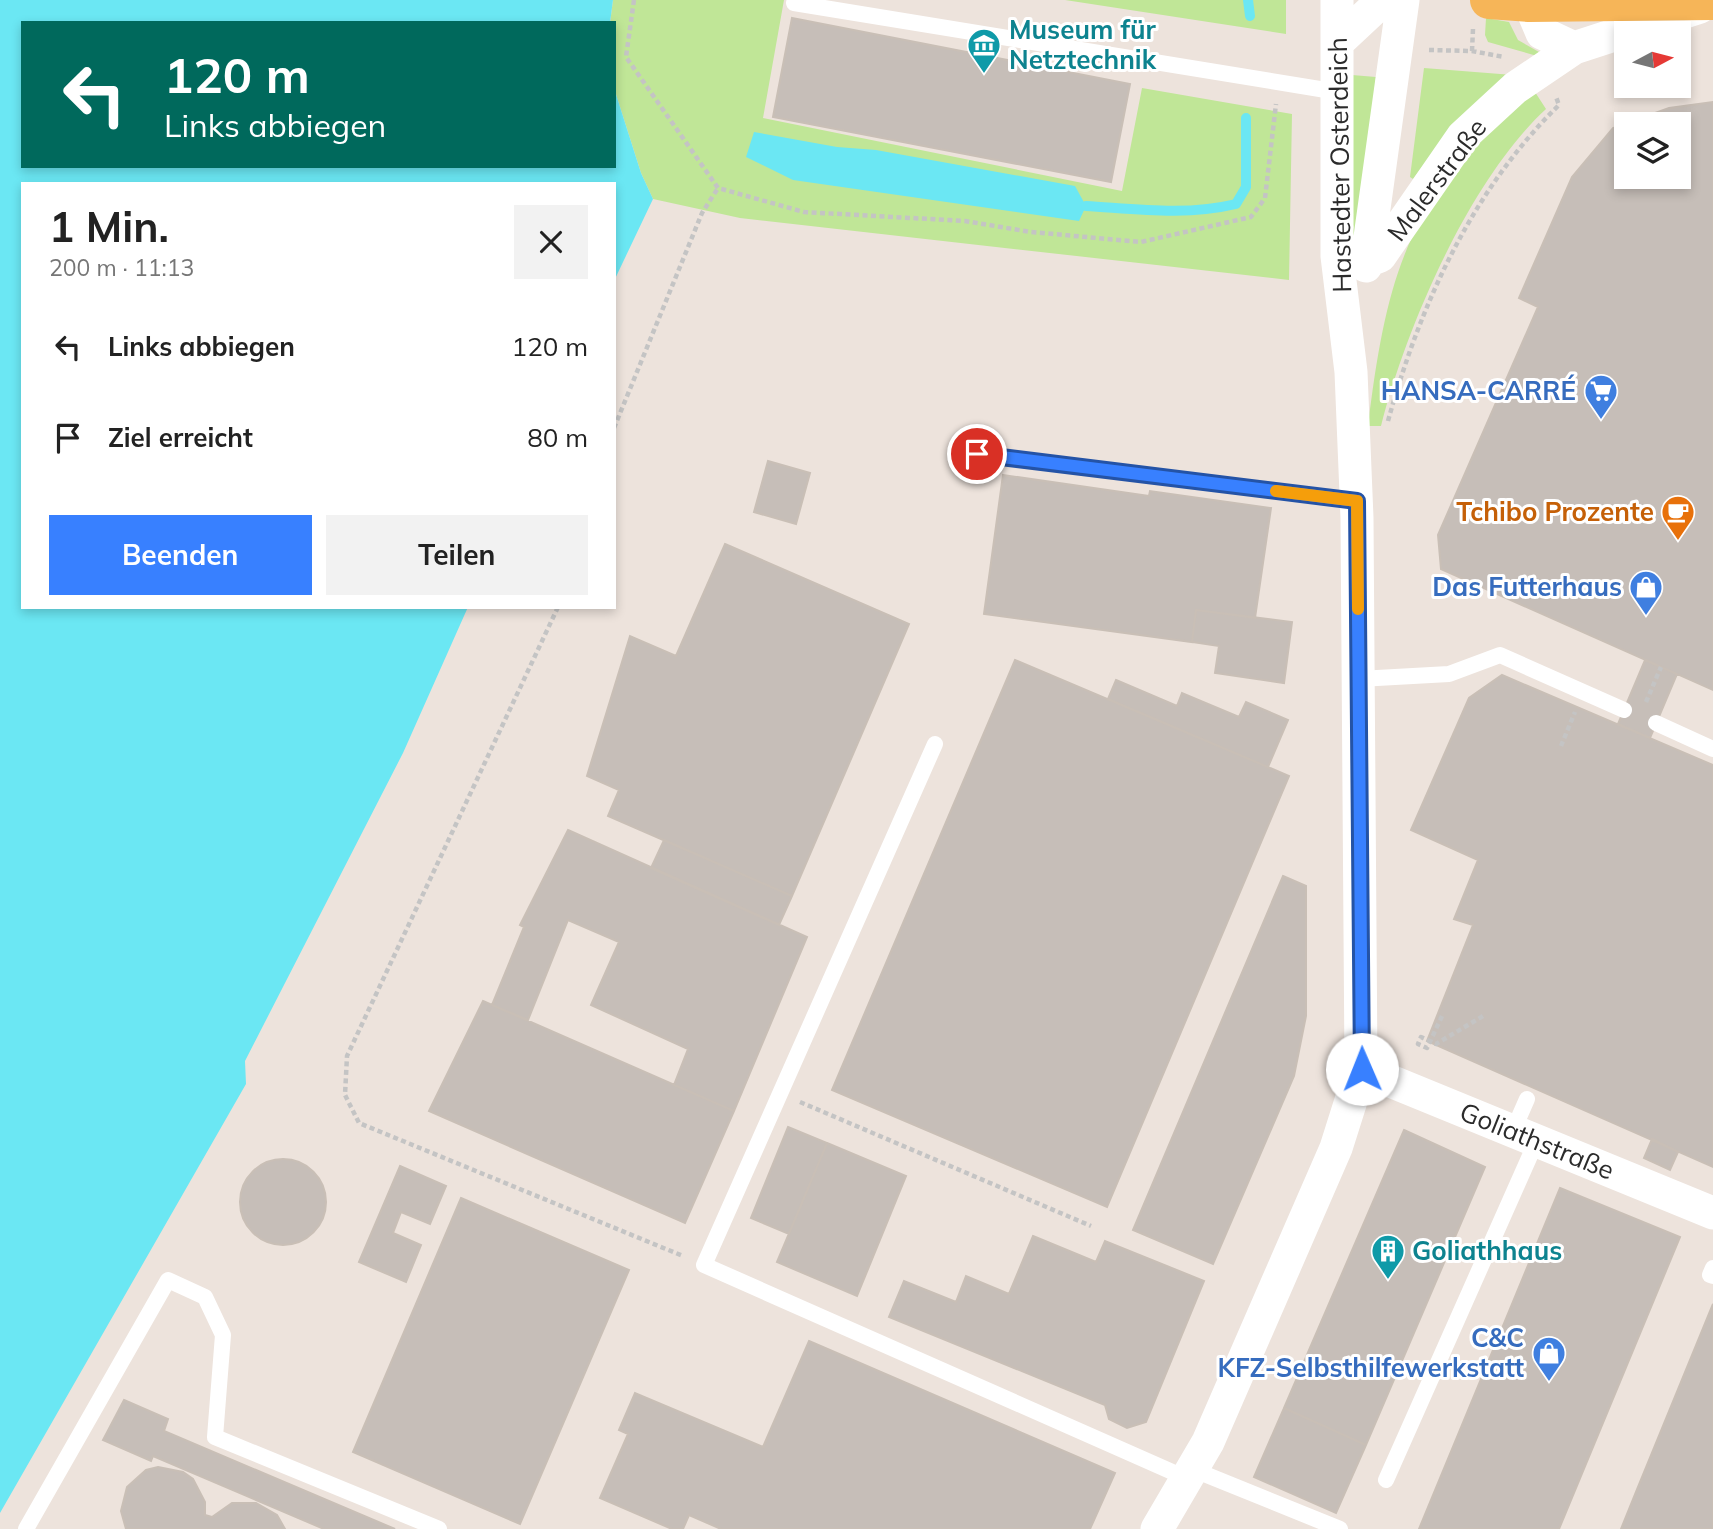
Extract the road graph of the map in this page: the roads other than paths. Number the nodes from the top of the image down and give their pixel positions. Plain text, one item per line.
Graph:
1 (1337, 0) edge
2 (1383, 0) edge
3 (1403, 0) edge
4 (1489, 0) edge
5 (1528, 1) edge
6 (1713, 2) edge
7 (794, 3) dead end
8 (1337, 43) junction
9 (1574, 48) junction
10 (1338, 92) junction
11 (1367, 261) junction
12 (1352, 372) junction
13 (977, 454) dead end
14 (1357, 501) junction
15 (1359, 679) junction
16 (1624, 709) dead end
17 (1656, 723) dead end
18 (935, 744) dead end
19 (1713, 749) edge
20 (1362, 1069) junction
21 (1527, 1100) dead end
22 (1525, 1136) junction
23 (1713, 1213) edge
24 (1713, 1268) edge
25 (1713, 1276) edge
26 (1189, 1473) junction
27 (1386, 1480) dead end
28 (26, 1529) edge
29 (439, 1529) edge
30 (1157, 1529) edge
31 (1340, 1529) edge

1 - 8 street, Hastedter Osterdeich
2 - 8 street
3 - 11 street, Hastedter Osterdeich
4 - 5 main road, Malerstraße
5 - 6 main road, Malerstraße
5 - 9 street
6 - 9 street, Malerstraße
7 - 10 lane
8 - 10 street, Hastedter Osterdeich
9 - 11 street, Malerstraße
10 - 12 street, Hastedter Osterdeich
11 - 12 street, Hastedter Osterdeich
12 - 14 street, Hastedter Osterdeich
13 - 14 lane
14 - 15 street, Hastedter Osterdeich
15 - 16 lane
15 - 20 street, Hastedter Osterdeich
17 - 19 lane
18 - 26 lane
20 - 22 street, Goliathstraße
20 - 26 street, Hastedter Osterdeich
21 - 22 lane
22 - 23 street, Goliathstraße
22 - 27 lane
24 - 25 lane
26 - 30 street, Hastedter Osterdeich
26 - 31 lane
28 - 29 lane

